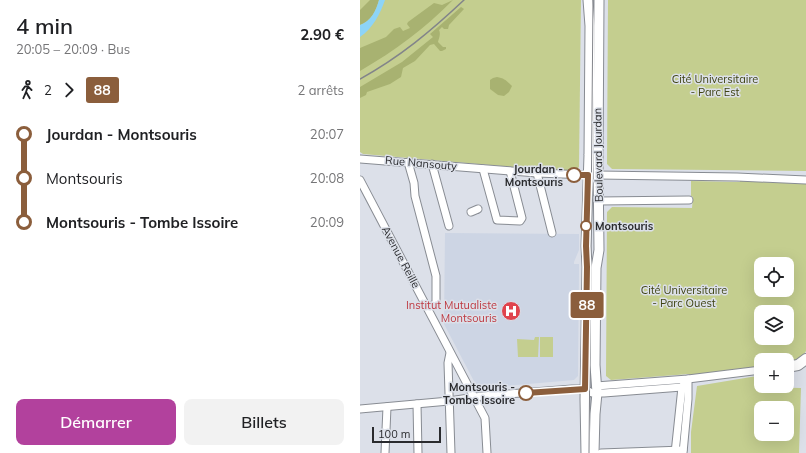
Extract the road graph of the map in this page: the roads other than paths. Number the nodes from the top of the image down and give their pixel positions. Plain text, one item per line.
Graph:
1 (588, 0) edge
2 (599, 0) edge
3 (360, 158) edge
4 (408, 162) junction
5 (432, 164) junction
6 (483, 169) junction
7 (510, 171) junction
8 (537, 173) junction
9 (588, 175) junction
10 (598, 175) junction
11 (360, 180) edge
12 (806, 180) edge
13 (689, 200) dead end
14 (599, 201) junction
15 (478, 209) dead end
16 (470, 212) dead end
17 (448, 226) dead end
18 (552, 233) dead end
19 (428, 308) junction
20 (450, 354) junction
21 (806, 359) edge
22 (794, 366) edge
23 (754, 371) edge
24 (688, 379) junction
25 (682, 387) junction
26 (585, 389) junction
27 (596, 390) junction
28 (474, 398) junction
29 (449, 401) junction
30 (417, 404) junction
31 (387, 407) junction
32 (360, 409) edge
33 (659, 452) edge
34 (675, 452) edge
35 (683, 452) edge
36 (385, 453) edge
37 (418, 453) edge
38 (451, 453) edge
39 (487, 453) edge
40 (586, 453) edge
41 (594, 453) edge
42 (601, 453) edge

1 - 9 main road, Boulevard Jourdan
2 - 10 main road, Boulevard Jourdan
3 - 4 street, Rue Nansouty
4 - 5 street, Rue Nansouty
4 - 19 street
5 - 6 street, Rue Nansouty
5 - 17 street
6 - 7 street, Rue Nansouty
6 - 7 street
7 - 8 street, Rue Nansouty
8 - 9 street, Rue Nansouty
8 - 18 street
9 - 26 main road, Boulevard Jourdan
10 - 12 street
10 - 14 main road, Boulevard Jourdan
11 - 19 street, Avenue Reille
13 - 14 street
14 - 27 main road, Boulevard Jourdan
15 - 16 street
19 - 20 street, Avenue Reille
20 - 28 street, Avenue Reille
20 - 29 street
21 - 22 highway
23 - 24 street
24 - 25 street
24 - 27 street
24 - 35 street
25 - 27 street
25 - 34 street
26 - 27 street
26 - 28 street
26 - 40 main road, Boulevard Jourdan
27 - 41 main road, Boulevard Jourdan
28 - 29 street
28 - 39 street, Avenue Reille
29 - 30 street
29 - 38 street
30 - 31 street
30 - 37 street
31 - 32 street
31 - 36 street
33 - 34 street
33 - 42 street
34 - 35 street

